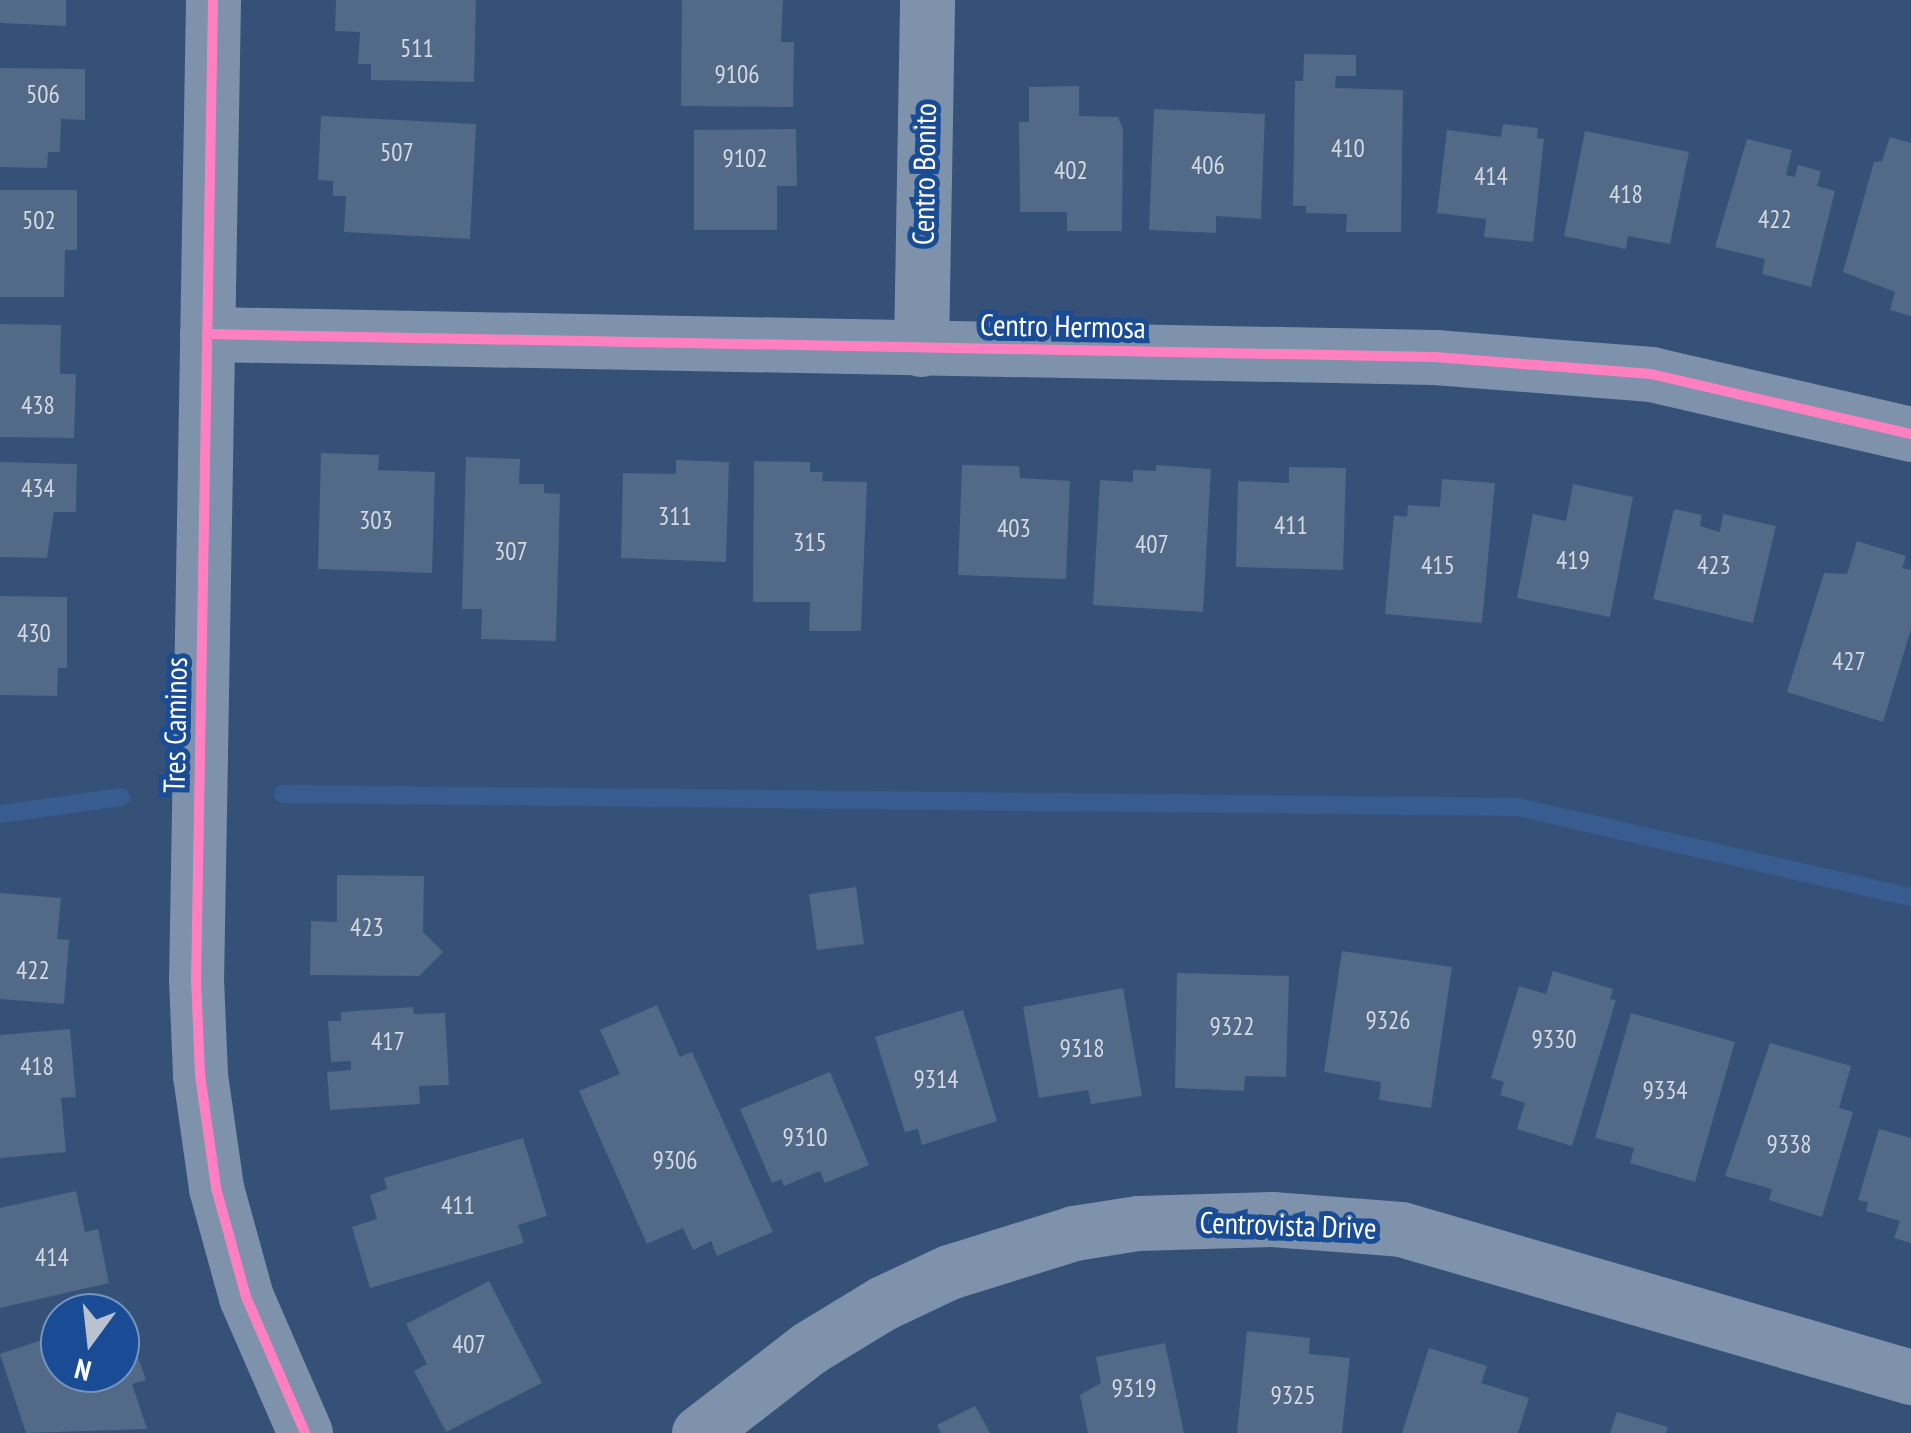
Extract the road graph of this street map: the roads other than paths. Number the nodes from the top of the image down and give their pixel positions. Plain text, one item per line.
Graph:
1 (213, 0) edge
2 (927, 0) edge
3 (207, 334) junction
4 (921, 348) junction
5 (1911, 434) edge
6 (1911, 1376) edge
7 (304, 1433) edge
8 (699, 1433) edge

1 - 3 street, Tres Caminos
2 - 4 street, Centro Bonito
3 - 4 street, Centro Hermosa
3 - 7 street, Tres Caminos
4 - 5 street, Centro Hermosa
6 - 8 street, Centrovista Drive

